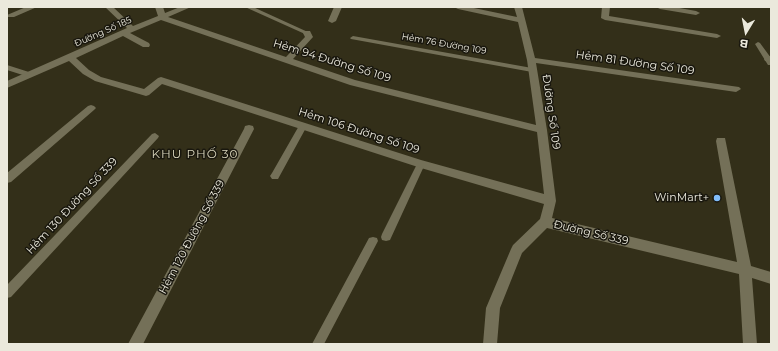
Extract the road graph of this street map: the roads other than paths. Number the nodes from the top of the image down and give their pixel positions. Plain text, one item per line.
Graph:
1 (33, 7) edge
2 (109, 7) edge
3 (159, 7) edge
4 (187, 7) edge
5 (248, 7) edge
6 (338, 7) edge
7 (458, 7) edge
8 (518, 7) edge
9 (606, 7) edge
10 (660, 7) edge
11 (696, 13) dead end
12 (11, 15) dead end
13 (163, 18) junction
14 (332, 21) dead end
15 (522, 21) junction
16 (132, 30) junction
17 (123, 33) junction
18 (307, 33) joint
19 (717, 36) dead end
20 (353, 38) dead end
21 (758, 44) dead end
22 (146, 45) dead end
23 (70, 57) junction
24 (287, 61) junction
25 (770, 61) edge
26 (532, 65) junction
27 (7, 67) edge
28 (29, 75) junction
29 (7, 85) edge
30 (736, 89) dead end
31 (91, 108) dead end
32 (303, 126) junction
33 (249, 129) dead end
34 (542, 130) junction
35 (155, 136) dead end
36 (721, 141) dead end
37 (421, 164) junction
38 (275, 176) dead end
39 (7, 179) edge
40 (550, 201) junction
41 (545, 222) junction
42 (386, 237) dead end
43 (373, 241) dead end
44 (745, 270) junction
45 (771, 278) edge
46 (7, 293) edge
47 (134, 344) edge
48 (318, 344) edge
49 (490, 344) edge
50 (750, 344) edge

1 - 12 street
2 - 16 street
3 - 13 street
4 - 13 street, Đường Số 185
5 - 18 lane
6 - 14 street
7 - 15 street
8 - 15 street, Đường Số 109
9 - 19 street
10 - 11 street
13 - 16 street, Đường Số 185
13 - 24 street, Hẻm 94 Đường Số 109
15 - 26 street, Đường Số 109
16 - 17 street, Đường Số 185
17 - 22 street
17 - 23 street, Đường Số 185
18 - 24 street
20 - 26 lane, Hẻm 76 Đường 109
21 - 25 lane
23 - 28 street, Đường Số 185
23 - 32 street, Hẻm 106 Đường Số 109
24 - 34 street, Hẻm 94 Đường Số 109
26 - 30 street, Hẻm 81 Đường Số 109
26 - 34 street, Đường Số 109
27 - 28 lane
28 - 29 street, Đường Số 185
31 - 39 street
32 - 37 street, Hẻm 106 Đường Số 109
32 - 38 lane
33 - 47 street, Hẻm 120 Đường Số 339
34 - 40 street, Đường Số 109
35 - 46 lane, Hẻm 130 Đường Số 339
36 - 44 street
37 - 40 street, Hẻm 106 Đường Số 109
37 - 42 lane
40 - 41 street, Đường Số 109
41 - 44 street, Đường Số 339
41 - 49 street, Đường Số 339
43 - 48 lane
44 - 45 street, Đường Số 339
44 - 50 street

